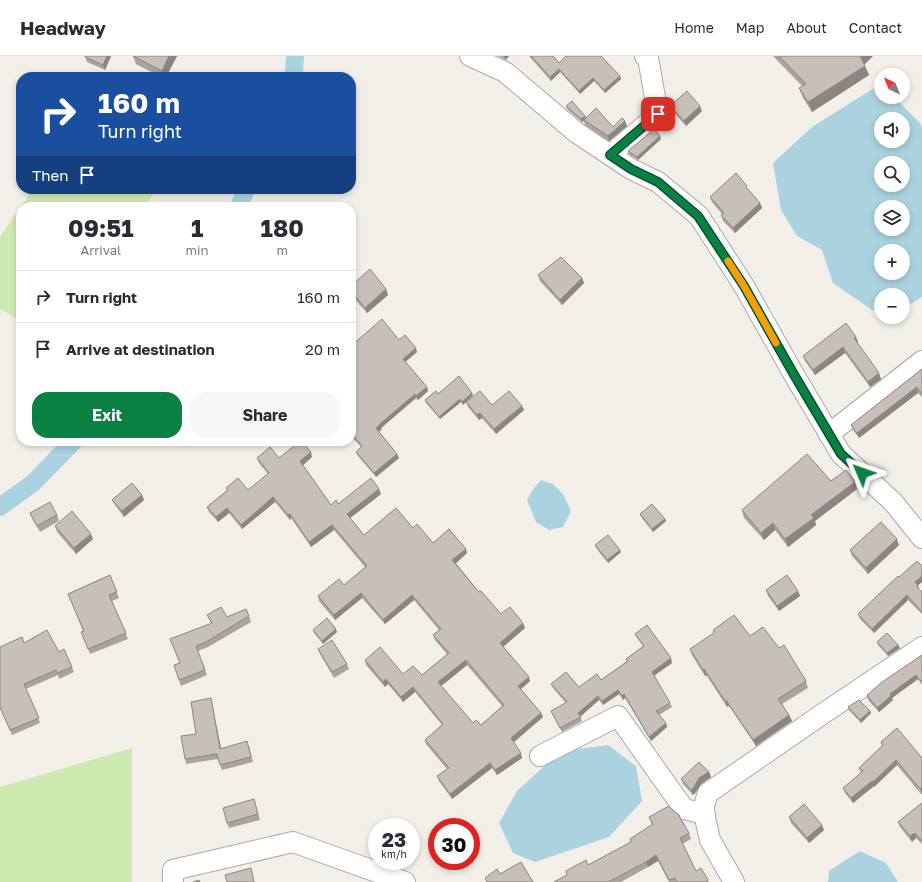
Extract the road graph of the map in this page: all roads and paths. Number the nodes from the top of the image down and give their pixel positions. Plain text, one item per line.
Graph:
1 (470, 56) edge
2 (645, 56) edge
3 (610, 155) junction
4 (922, 361) edge
5 (829, 434) junction
6 (922, 538) edge
7 (922, 647) edge
8 (540, 756) dead end
9 (704, 814) junction
10 (173, 882) edge
11 (405, 882) edge
12 (734, 882) edge

1 - 3 street
2 - 3 street
3 - 5 street
4 - 5 street
5 - 6 street
7 - 9 street
8 - 9 street
9 - 12 street
10 - 11 street

